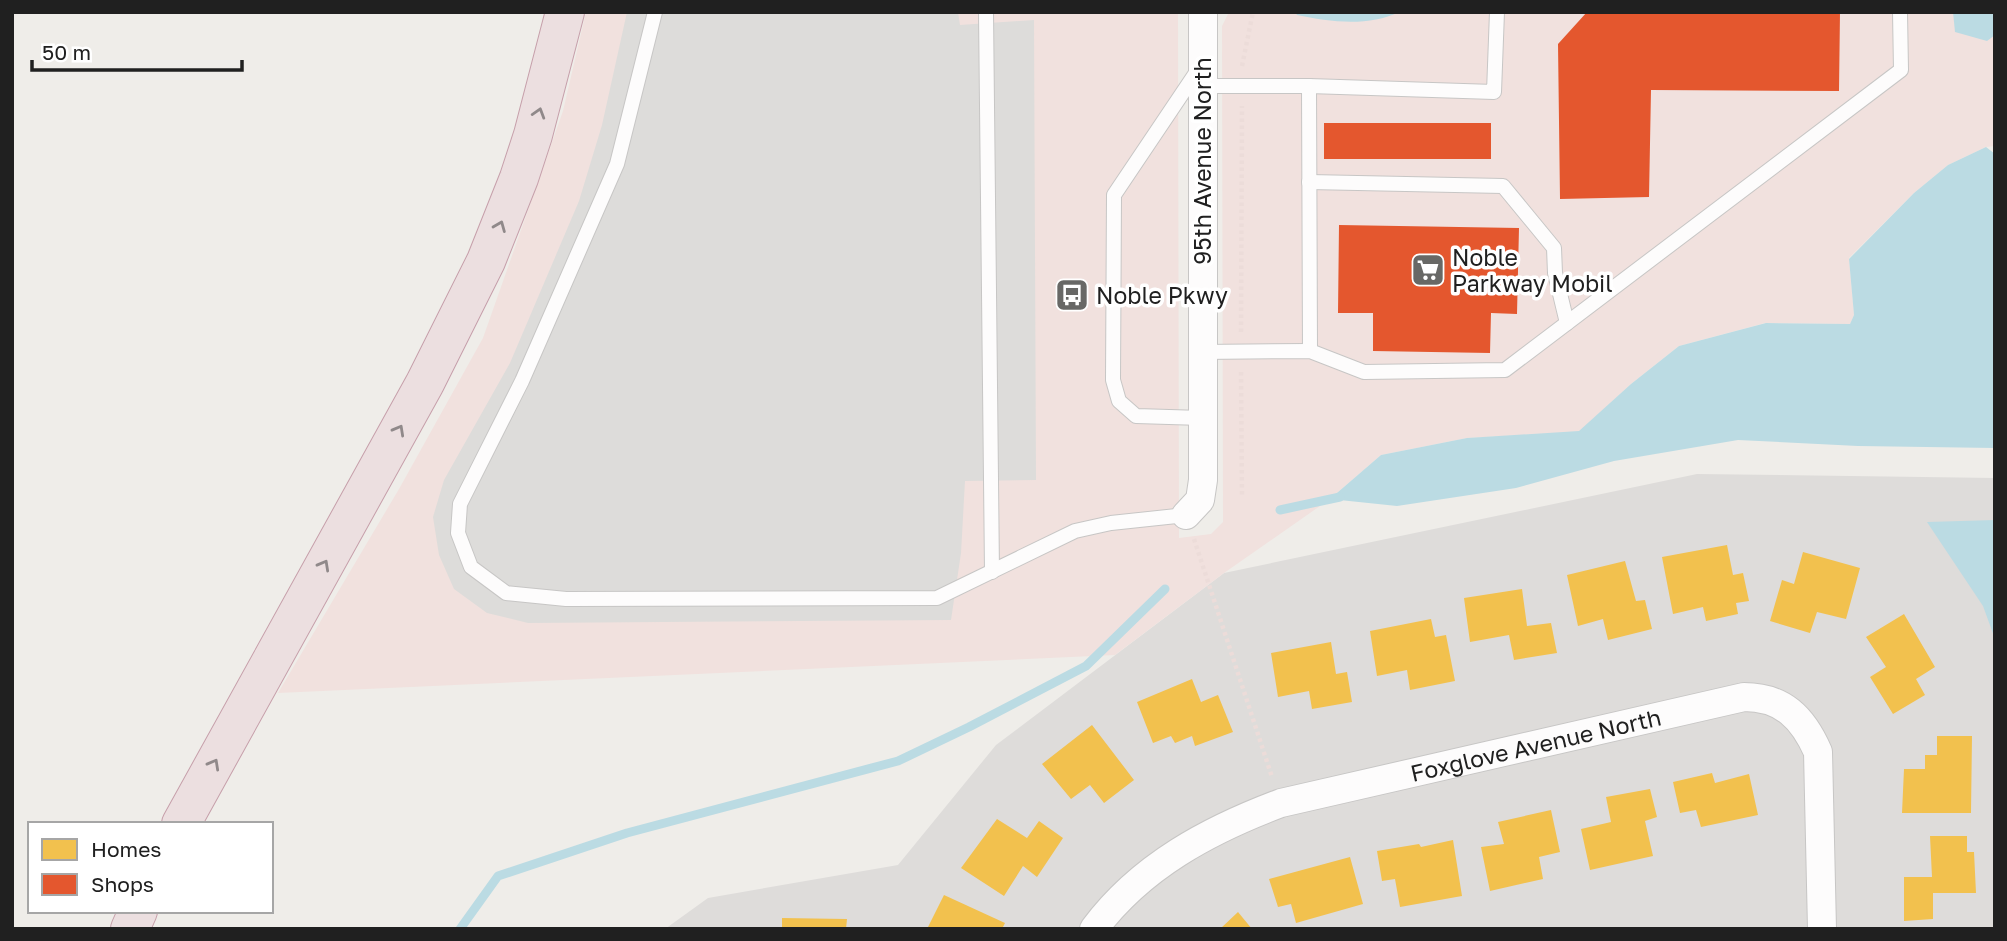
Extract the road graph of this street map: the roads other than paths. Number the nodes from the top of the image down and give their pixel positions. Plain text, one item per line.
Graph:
1 (565, 12) edge
2 (655, 12) edge
3 (985, 12) edge
4 (1203, 12) edge
5 (1497, 12) edge
6 (1900, 12) edge
7 (1202, 75) junction
8 (1309, 86) junction
9 (1310, 182) junction
10 (1567, 323) junction
11 (1310, 351) junction
12 (1202, 352) junction
13 (1202, 418) junction
14 (1186, 515) joint
15 (992, 572) junction
16 (182, 822) edge
17 (137, 913) edge
18 (130, 929) edge
19 (1094, 929) edge
20 (1822, 929) edge

16 -> 1 highway
2 - 15 lane
3 - 15 lane
4 - 7 street, 95th Avenue North
5 - 8 lane
6 - 10 lane
7 - 8 lane
7 - 12 street, 95th Avenue North
7 - 13 lane
8 - 9 lane
9 - 10 lane
9 - 11 lane
10 - 11 lane
11 - 12 lane
12 - 13 street, 95th Avenue North
13 - 14 street, 95th Avenue North
14 - 15 lane
17 - 18 highway
19 - 20 street, Foxglove Avenue North

